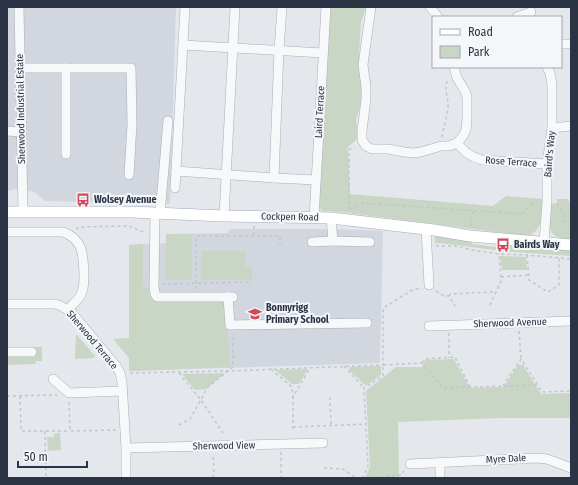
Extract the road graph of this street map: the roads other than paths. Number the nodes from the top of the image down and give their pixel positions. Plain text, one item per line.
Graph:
1 (19, 7) edge
2 (185, 7) edge
3 (235, 7) edge
4 (282, 7) edge
5 (326, 7) edge
6 (371, 7) edge
7 (430, 7) edge
8 (530, 12) edge
9 (437, 16) edge
10 (520, 16) edge
11 (183, 45) junction
12 (233, 48) junction
13 (279, 50) junction
14 (323, 53) junction
15 (20, 68) junction
16 (66, 68) junction
17 (454, 68) edge
18 (548, 68) edge
19 (168, 121) dead end
20 (571, 126) edge
21 (552, 128) junction
22 (7, 131) edge
23 (22, 132) junction
24 (457, 143) junction
25 (66, 154) dead end
26 (548, 164) junction
27 (176, 171) junction
28 (129, 175) dead end
29 (226, 175) junction
30 (274, 178) junction
31 (316, 180) junction
32 (175, 188) dead end
33 (23, 211) junction
34 (7, 212) edge
35 (158, 214) junction
36 (224, 216) junction
37 (314, 218) junction
38 (336, 218) junction
39 (430, 230) junction
40 (7, 232) edge
41 (333, 241) junction
42 (312, 242) dead end
43 (370, 242) dead end
44 (544, 242) junction
45 (571, 244) edge
46 (429, 287) road end
47 (7, 304) edge
48 (68, 309) junction
49 (571, 321) edge
50 (366, 323) dead end
51 (429, 326) dead end
52 (7, 352) edge
53 (32, 352) dead end
54 (53, 379) dead end
55 (123, 391) junction
56 (322, 443) dead end
57 (126, 448) junction
58 (440, 462) junction
59 (410, 464) road end
60 (571, 468) edge
61 (126, 478) edge
62 (440, 478) edge

1 - 15 street, Sherwood Industrial Estate
2 - 11 street
3 - 12 street
4 - 13 street
5 - 14 street, Laird Terrace
6 - 24 street
7 - 9 street
8 - 10 street
11 - 12 street
11 - 27 street
12 - 13 street
12 - 29 street
13 - 14 street
13 - 30 street
14 - 31 street, Laird Terrace
15 - 16 street
15 - 23 street, Sherwood Industrial Estate
16 - 25 street
16 - 28 street
17 - 24 street
18 - 21 street, Baird's Way
19 - 35 street
20 - 21 street
21 - 26 street, Baird's Way
22 - 23 street
23 - 33 street, Sherwood Industrial Estate
24 - 26 street, Rose Terrace
26 - 44 street, Baird's Way
27 - 29 street
27 - 32 street
29 - 30 street
29 - 36 street
30 - 31 street
31 - 37 street, Laird Terrace
33 - 34 main road, Cockpen Road
33 - 35 main road, Cockpen Road
35 - 36 main road, Cockpen Road
35 - 50 street
36 - 37 main road, Cockpen Road
37 - 38 main road, Cockpen Road
38 - 39 main road, Cockpen Road
38 - 41 street
39 - 44 main road, Cockpen Road
39 - 46 street
40 - 48 street
41 - 42 street
41 - 43 street
44 - 45 main road, Cockpen Road
47 - 48 street, Sherwood Terrace
48 - 55 street, Sherwood Terrace
49 - 51 street, Sherwood Avenue
52 - 53 street
54 - 55 street
55 - 57 street, Sherwood Terrace
56 - 57 street, Sherwood View
57 - 61 street, Sherwood Terrace
58 - 59 street, Myre Dale
58 - 60 street, Myre Dale
58 - 62 street

